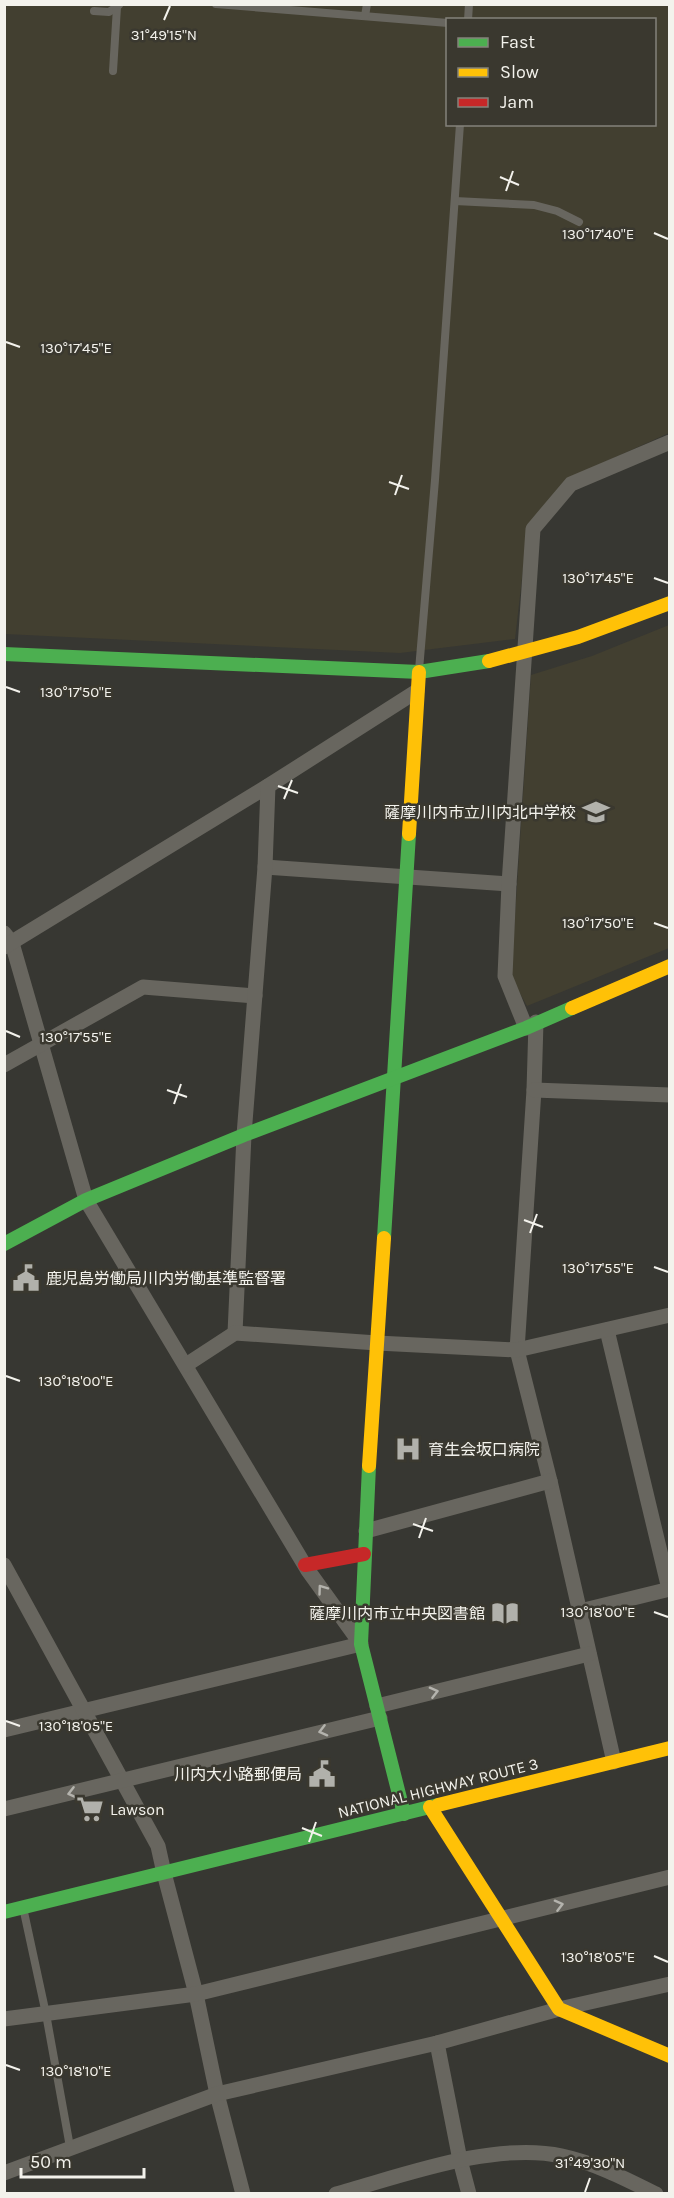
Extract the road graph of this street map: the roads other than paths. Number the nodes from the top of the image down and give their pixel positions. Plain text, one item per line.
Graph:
1 (216, 4) edge
2 (367, 4) edge
3 (119, 6) edge
4 (94, 11) dead end
5 (365, 16) junction
6 (446, 23) edge
7 (113, 71) dead end
8 (460, 126) edge
9 (455, 201) junction
10 (579, 222) dead end
11 (669, 442) edge
12 (669, 603) edge
13 (525, 653) junction
14 (4, 654) edge
15 (419, 672) junction
16 (417, 691) junction
17 (268, 786) junction
18 (265, 867) junction
19 (407, 878) junction
20 (509, 884) junction
21 (7, 941) edge
22 (669, 966) edge
23 (255, 996) junction
24 (531, 1025) junction
25 (42, 1043) junction
26 (4, 1065) edge
27 (392, 1078) junction
28 (534, 1090) junction
29 (669, 1095) edge
30 (244, 1135) junction
31 (86, 1200) junction
32 (4, 1244) edge
33 (669, 1315) edge
34 (607, 1330) junction
35 (235, 1333) junction
36 (377, 1343) junction
37 (517, 1350) junction
38 (186, 1365) junction
39 (550, 1481) junction
40 (366, 1531) junction
41 (363, 1554) junction
42 (4, 1565) edge
43 (306, 1567) junction
44 (669, 1589) edge
45 (580, 1611) junction
46 (361, 1644) junction
47 (589, 1654) junction
48 (83, 1709) junction
49 (378, 1712) junction
50 (4, 1730) edge
51 (669, 1749) edge
52 (614, 1762) junction
53 (123, 1780) junction
54 (430, 1807) junction
55 (4, 1809) edge
56 (404, 1814) junction
57 (164, 1873) junction
58 (669, 1877) edge
59 (23, 1908) junction
60 (4, 1912) edge
61 (503, 1920) junction
62 (669, 1983) edge
63 (196, 1994) junction
64 (559, 2009) junction
65 (46, 2014) junction
66 (4, 2019) edge
67 (437, 2043) junction
68 (669, 2056) edge
69 (217, 2094) junction
70 (70, 2147) junction
71 (460, 2160) junction
72 (4, 2173) edge
73 (243, 2193) edge
74 (336, 2193) edge
75 (469, 2193) edge
76 (656, 2193) edge

1 - 5 lane
2 - 5 lane
3 - 4 lane
3 - 7 lane
5 - 6 lane
8 - 9 lane
9 - 10 lane
9 - 15 lane
11 - 13 street
12 - 13 main road
13 - 15 main road
13 - 20 street
14 - 15 main road
15 - 16 main road
16 - 17 street
16 - 19 main road
17 - 18 street
17 - 21 street
18 - 19 street
18 - 23 street
19 - 20 street
19 - 27 main road
20 - 24 street
21 - 25 street
22 - 24 main road
23 - 25 street
23 - 30 street
24 - 27 main road
24 - 28 street
25 - 26 street
25 - 31 street
27 - 30 main road
27 - 36 main road
28 - 29 street
28 - 37 street
30 - 31 main road
30 - 35 street
31 - 32 main road
31 - 38 street
33 - 34 street
34 - 37 street
34 - 44 street
35 - 36 street
35 - 38 street
36 - 37 street
36 - 40 main road
37 - 39 street
38 - 43 street
39 - 40 street
39 - 45 street
40 - 41 main road
41 - 43 main road
41 - 46 main road
42 - 48 street
46 -> 43 street
44 - 45 street
45 - 47 street
46 - 48 street
46 - 49 main road
49 -> 47 street
47 - 52 street
48 - 50 street
48 - 53 street
49 -> 53 street
49 - 56 main road
51 - 52 main road, NATIONAL HIGHWAY ROUTE 3
52 - 54 main road, NATIONAL HIGHWAY ROUTE 3
53 -> 55 street
53 - 57 street
54 - 56 main road, NATIONAL HIGHWAY ROUTE 3
54 - 61 main road
56 - 57 main road, NATIONAL HIGHWAY ROUTE 3
57 - 59 main road, NATIONAL HIGHWAY ROUTE 3
57 - 63 street
61 -> 58 street
59 - 60 main road, NATIONAL HIGHWAY ROUTE 3
59 - 65 lane
61 - 63 street
61 - 64 main road
62 - 64 street
63 - 65 street
63 - 69 street
64 - 67 street
64 - 68 main road
65 - 66 street
65 - 70 lane
67 - 69 street
67 - 71 street
69 - 70 street
69 - 73 street
70 - 72 street
71 - 74 street
71 - 75 street
71 - 76 street

